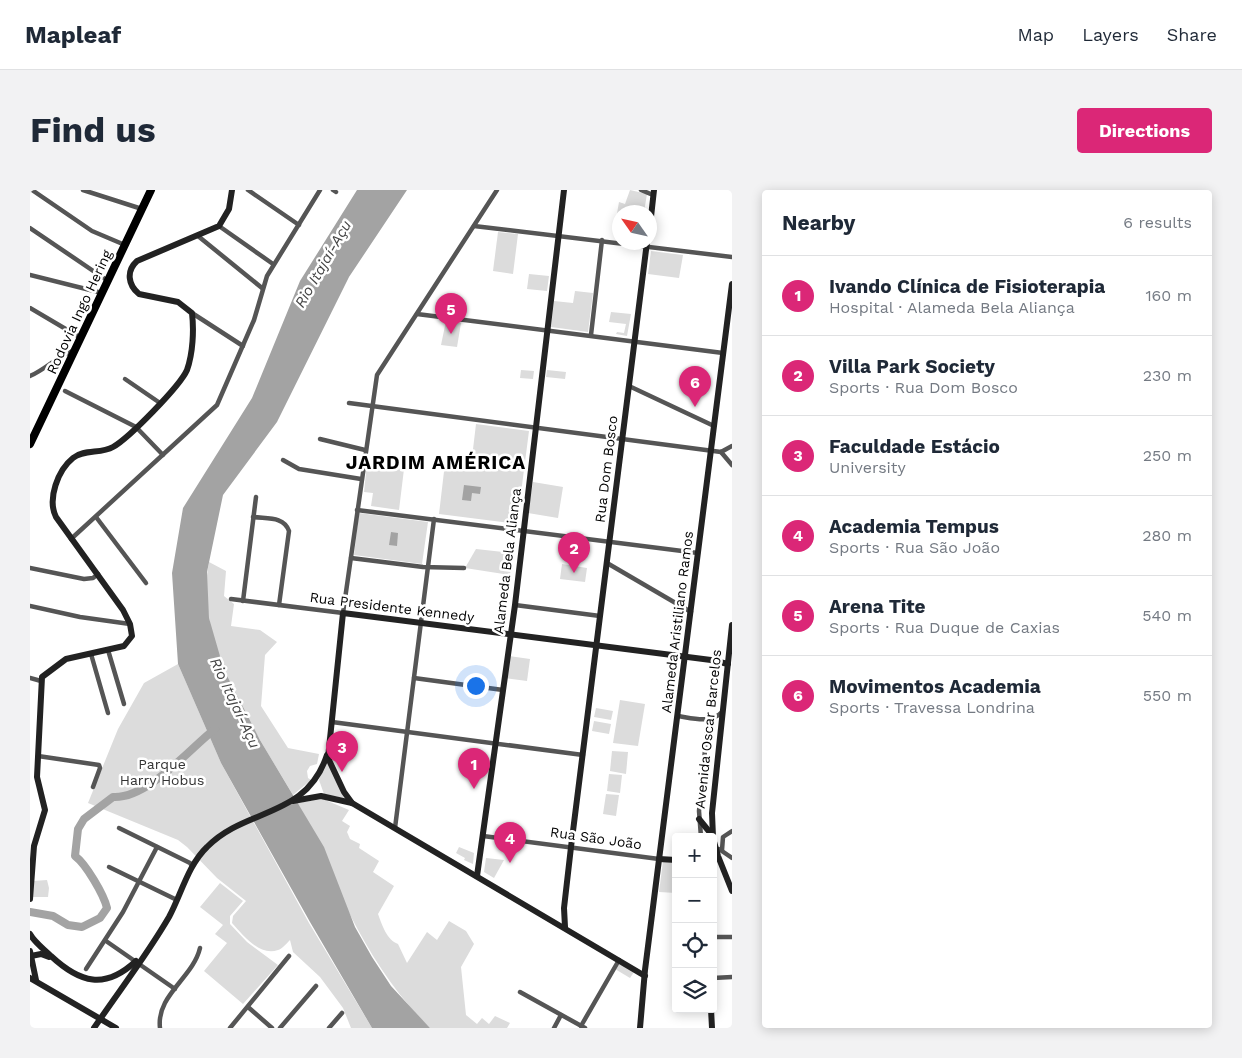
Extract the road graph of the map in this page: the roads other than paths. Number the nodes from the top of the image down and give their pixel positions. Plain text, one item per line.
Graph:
1 (32, 190) edge
2 (83, 190) edge
3 (151, 190) edge
4 (232, 190) edge
5 (248, 190) edge
6 (320, 190) edge
7 (497, 190) edge
8 (564, 190) edge
9 (641, 190) edge
10 (654, 192) edge
11 (652, 205) edge
12 (142, 209) junction
13 (299, 225) junction
14 (219, 226) junction
15 (474, 226) junction
16 (30, 228) edge
17 (558, 234) junction
18 (198, 236) junction
19 (602, 240) junction
20 (612, 241) edge
21 (125, 244) junction
22 (657, 246) edge
23 (646, 250) edge
24 (732, 257) edge
25 (273, 264) junction
26 (30, 275) edge
27 (108, 281) junction
28 (732, 284) edge
29 (262, 288) junction
30 (102, 293) junction
31 (30, 308) edge
32 (192, 312) junction
33 (417, 314) junction
34 (546, 330) junction
35 (590, 335) junction
36 (81, 338) junction
37 (635, 341) junction
38 (243, 346) junction
39 (75, 351) junction
40 (723, 353) junction
41 (30, 376) edge
42 (125, 379) dead end
43 (629, 386) junction
44 (65, 391) dead end
45 (160, 403) junction
46 (349, 403) dead end
47 (371, 407) junction
48 (714, 426) junction
49 (136, 427) junction
50 (535, 428) junction
51 (320, 439) dead end
52 (622, 439) junction
53 (30, 444) edge
54 (732, 446) edge
55 (365, 450) junction
56 (711, 450) junction
57 (721, 452) junction
58 (162, 455) junction
59 (283, 460) dead end
60 (732, 465) edge
61 (361, 479) junction
62 (256, 497) dead end
63 (357, 510) junction
64 (96, 517) junction
65 (253, 517) junction
66 (434, 519) junction
67 (523, 529) junction
68 (71, 539) junction
69 (610, 540) junction
70 (698, 553) junction
71 (351, 558) junction
72 (607, 563) junction
73 (428, 566) junction
74 (30, 568) edge
75 (464, 568) dead end
76 (98, 574) junction
77 (146, 583) dead end
78 (231, 599) dead end
79 (243, 601) junction
80 (279, 605) junction
81 (515, 605) junction
82 (30, 606) edge
83 (691, 612) junction
84 (343, 613) junction
85 (355, 614) junction
86 (600, 616) junction
87 (130, 624) junction
88 (421, 624) junction
89 (732, 625) edge
90 (342, 627) junction
91 (511, 634) junction
92 (731, 635) edge
93 (596, 646) junction
94 (108, 650) junction
95 (91, 654) junction
96 (685, 657) junction
97 (728, 664) junction
98 (30, 678) edge
99 (414, 678) junction
100 (41, 681) junction
101 (503, 690) junction
102 (124, 704) dead end
103 (722, 712) junction
104 (108, 713) dead end
105 (678, 716) junction
106 (708, 720) junction
107 (332, 722) junction
108 (408, 733) junction
109 (495, 744) junction
110 (329, 749) junction
111 (582, 755) junction
112 (38, 756) junction
113 (93, 787) dead end
114 (293, 800) junction
115 (352, 803) junction
116 (699, 819) junction
117 (119, 828) dead end
118 (395, 828) junction
119 (732, 831) edge
120 (701, 833) edge
121 (710, 833) edge
122 (713, 833) edge
123 (483, 836) junction
124 (717, 837) edge
125 (723, 837) junction
126 (158, 847) junction
127 (571, 847) junction
128 (717, 849) edge
129 (732, 858) edge
130 (660, 859) junction
131 (672, 860) edge
132 (109, 868) dead end
133 (477, 876) junction
134 (139, 882) junction
135 (732, 891) edge
136 (30, 899) edge
137 (177, 900) junction
138 (564, 908) junction
139 (548, 918) junction
140 (564, 928) junction
141 (30, 934) edge
142 (717, 937) edge
143 (732, 937) edge
144 (106, 941) junction
145 (200, 948) dead end
146 (144, 953) junction
147 (30, 954) edge
148 (289, 956) dead end
149 (55, 960) junction
150 (619, 960) junction
151 (646, 963) junction
152 (138, 964) junction
153 (633, 968) junction
154 (86, 969) dead end
155 (645, 976) junction
156 (732, 977) edge
157 (717, 978) edge
158 (33, 979) edge
159 (316, 986) dead end
160 (175, 989) junction
161 (520, 992) dead end
162 (248, 1007) junction
163 (342, 1013) dead end
164 (711, 1013) edge
165 (561, 1015) junction
166 (101, 1019) junction
167 (583, 1027) edge
168 (94, 1028) edge
169 (116, 1028) edge
170 (160, 1028) edge
171 (230, 1028) edge
172 (272, 1028) edge
173 (280, 1028) edge
174 (329, 1028) edge
175 (554, 1028) edge
176 (640, 1028) edge
177 (712, 1028) edge

1 - 21 street
2 - 12 street
3 - 12 highway, Rodovia Ingo Hering
4 - 14 street
5 - 13 street
6 - 13 street
7 - 15 street
8 - 17 street, Alameda Bela Aliança
9 - 10 street
10 - 11 street
12 - 21 highway, Rodovia Ingo Hering
13 - 25 street
14 - 18 street
14 - 25 street
15 - 17 street
15 - 33 street
16 - 27 street
17 - 19 street
17 - 34 street, Alameda Bela Aliança
18 - 29 street
18 - 32 street
19 - 20 street
19 - 35 street
21 - 27 highway, Rodovia Ingo Hering
22 - 24 street
23 - 37 street, Rua Dom Bosco
25 - 29 street
26 - 30 street
27 - 30 highway, Rodovia Ingo Hering
28 - 40 street, Alameda Aristiliano Ramos
29 - 38 street
30 - 36 highway, Rodovia Ingo Hering
31 - 36 street
32 - 38 street
32 - 45 street
33 - 34 street
33 - 47 street
34 - 35 street
34 - 50 street, Alameda Bela Aliança
35 - 37 street
36 - 39 highway, Rodovia Ingo Hering
37 - 40 street
37 - 43 street, Rua Dom Bosco
38 - 58 street
39 - 41 street
39 - 53 highway, Rodovia Ingo Hering
40 - 48 street, Alameda Aristiliano Ramos
42 - 45 street
43 - 48 street
43 - 52 street, Rua Dom Bosco
44 - 49 street
45 - 49 street
46 - 47 street
47 - 50 street
47 - 55 street
48 - 56 street, Alameda Aristiliano Ramos
49 - 58 street
49 - 68 street
50 - 52 street
50 - 67 street, Alameda Bela Aliança
51 - 55 street
52 - 56 street
52 - 69 street, Rua Dom Bosco
54 - 57 street
55 - 61 street
56 - 57 street
56 - 70 street, Alameda Aristiliano Ramos
57 - 60 street
58 - 64 street
59 - 61 street
61 - 63 street
62 - 65 street
63 - 66 street
63 - 71 street
64 - 68 street
64 - 77 street
65 - 79 street
65 - 80 street
66 - 67 street
66 - 73 street
67 - 69 street
67 - 81 street, Alameda Bela Aliança
68 - 76 street
69 - 70 street
69 - 72 street, Rua Dom Bosco
70 - 83 street, Alameda Aristiliano Ramos
71 - 73 street
71 - 84 street
72 - 83 street
72 - 86 street, Rua Dom Bosco
73 - 75 street
73 - 88 street
74 - 76 street
76 - 87 street
78 - 79 street, Rua Presidente Kennedy
79 - 80 street, Rua Presidente Kennedy
80 - 84 street, Rua Presidente Kennedy
81 - 86 street
81 - 91 street, Alameda Bela Aliança
82 - 87 street
83 - 96 street, Alameda Aristiliano Ramos
84 - 85 street, Rua Presidente Kennedy
84 - 90 street
85 - 88 street, Rua Presidente Kennedy
85 - 90 street
86 - 93 street, Rua Dom Bosco
87 - 94 street
88 - 91 street, Rua Presidente Kennedy
88 - 99 street
89 - 92 street, Avenida Oscar Barcelos
90 - 107 street
91 - 93 street, Rua Presidente Kennedy
91 - 101 street, Alameda Bela Aliança
92 - 97 street, Avenida Oscar Barcelos
93 - 96 street, Rua Presidente Kennedy
93 - 111 street, Rua Dom Bosco
94 - 95 street
94 - 102 street
95 - 100 street
95 - 104 street
96 - 97 street, Rua Presidente Kennedy
96 - 105 street, Alameda Aristiliano Ramos
97 - 103 street, Avenida Oscar Barcelos
98 - 100 street
99 - 101 street
99 - 108 street
100 - 112 street
101 - 109 street, Alameda Bela Aliança
103 - 106 street
103 - 122 street, Avenida Oscar Barcelos
105 - 106 street
105 - 130 street, Alameda Aristiliano Ramos
106 - 116 street
107 - 108 street
107 - 110 street
108 - 109 street
108 - 118 street
109 - 111 street
109 - 123 street, Alameda Bela Aliança
110 - 114 street
110 - 115 street
111 - 127 street, Rua Dom Bosco
112 - 113 street
112 - 136 street
114 - 115 street
114 - 146 street
115 - 118 street
116 - 120 street
116 - 121 street
117 - 126 street
118 - 133 street
119 - 125 street
123 - 127 street, Rua São João
123 - 133 street, Alameda Bela Aliança
124 - 125 street
125 - 128 street
126 - 134 street
126 - 137 street
127 - 130 street, Rua São João
127 - 138 street, Rua Dom Bosco
128 - 129 street
128 - 135 street, Avenida Oscar Barcelos
130 - 131 street, Rua São João
130 - 151 street, Alameda Aristiliano Ramos
132 - 134 street
133 - 139 street
134 - 137 street
134 - 144 street
137 - 152 street
138 - 139 street
138 - 140 street, Rua Dom Bosco
139 - 140 street
140 - 150 street
141 - 149 street
142 - 143 street
144 - 152 street
144 - 154 street
145 - 160 street
146 - 149 street
146 - 168 street
147 - 149 street
147 - 158 street
148 - 162 street
150 - 153 street
150 - 167 street
151 - 153 street
151 - 155 street, Alameda Aristiliano Ramos
152 - 160 street
152 - 166 street
153 - 155 street
155 - 176 street, Alameda Aristiliano Ramos
156 - 157 street
158 - 166 street
159 - 173 street
160 - 170 street
161 - 165 street
162 - 171 street
162 - 172 street
163 - 174 street
164 - 177 street
165 - 167 street
165 - 175 street
166 - 169 street

